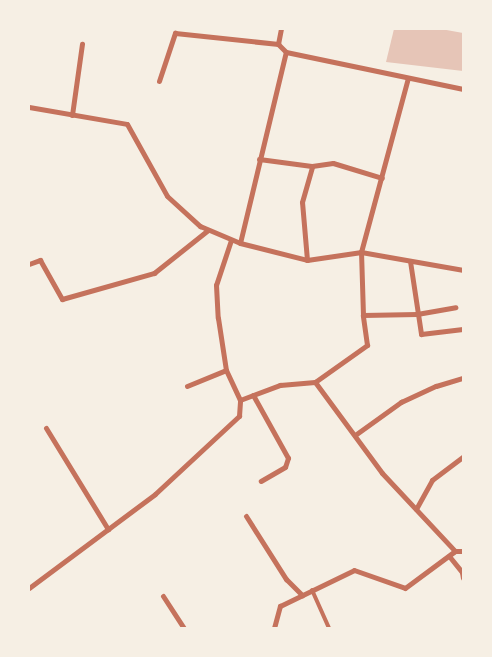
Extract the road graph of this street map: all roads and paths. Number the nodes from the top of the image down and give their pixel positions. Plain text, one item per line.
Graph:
1 (281, 29) edge
2 (82, 44) dead end
3 (278, 44) junction
4 (286, 52) junction
5 (408, 78) junction
6 (159, 80) dead end
7 (463, 89) edge
8 (29, 107) edge
9 (72, 114) junction
10 (259, 158) junction
11 (312, 166) junction
12 (382, 178) junction
13 (208, 230) junction
14 (231, 240) junction
15 (240, 243) junction
16 (361, 252) junction
17 (307, 260) junction
18 (410, 260) junction
19 (29, 264) edge
20 (463, 270) edge
21 (456, 306) dead end
22 (417, 314) junction
23 (363, 315) junction
24 (463, 329) edge
25 (226, 370) junction
26 (463, 378) edge
27 (315, 382) junction
28 (187, 386) dead end
29 (253, 395) junction
30 (240, 400) junction
31 (46, 428) dead end
32 (355, 435) junction
33 (463, 457) edge
34 (261, 481) dead end
35 (416, 509) junction
36 (246, 516) dead end
37 (108, 529) junction
38 (463, 550) edge
39 (456, 551) junction
40 (449, 556) junction
41 (463, 578) edge
42 (29, 588) edge
43 (312, 590) junction
44 (302, 595) junction
45 (163, 596) dead end
46 (184, 628) edge
47 (274, 628) edge
48 (329, 628) edge

1 - 3 street
2 - 9 street
3 - 4 street
3 - 6 street
4 - 5 street
4 - 10 street
5 - 7 street
5 - 12 street
8 - 9 street
9 - 13 street
10 - 11 street
10 - 15 street
11 - 12 street
11 - 17 street
12 - 16 street
13 - 14 street
13 - 19 street
14 - 15 street
14 - 25 street
15 - 17 street
16 - 17 street
16 - 18 street
16 - 23 street
18 - 20 street
18 - 22 street
21 - 22 street
22 - 23 street
22 - 24 street
23 - 27 street
25 - 28 street
25 - 30 street
26 - 32 street
27 - 29 street
27 - 32 street
29 - 30 street
29 - 34 street
30 - 37 street
31 - 37 street
32 - 35 street
33 - 35 street
35 - 39 street
36 - 44 street
37 - 42 street
38 - 39 street
39 - 40 street
40 - 41 street
40 - 43 street
43 - 44 street
43 - 48 lane
44 - 47 street
45 - 46 street

